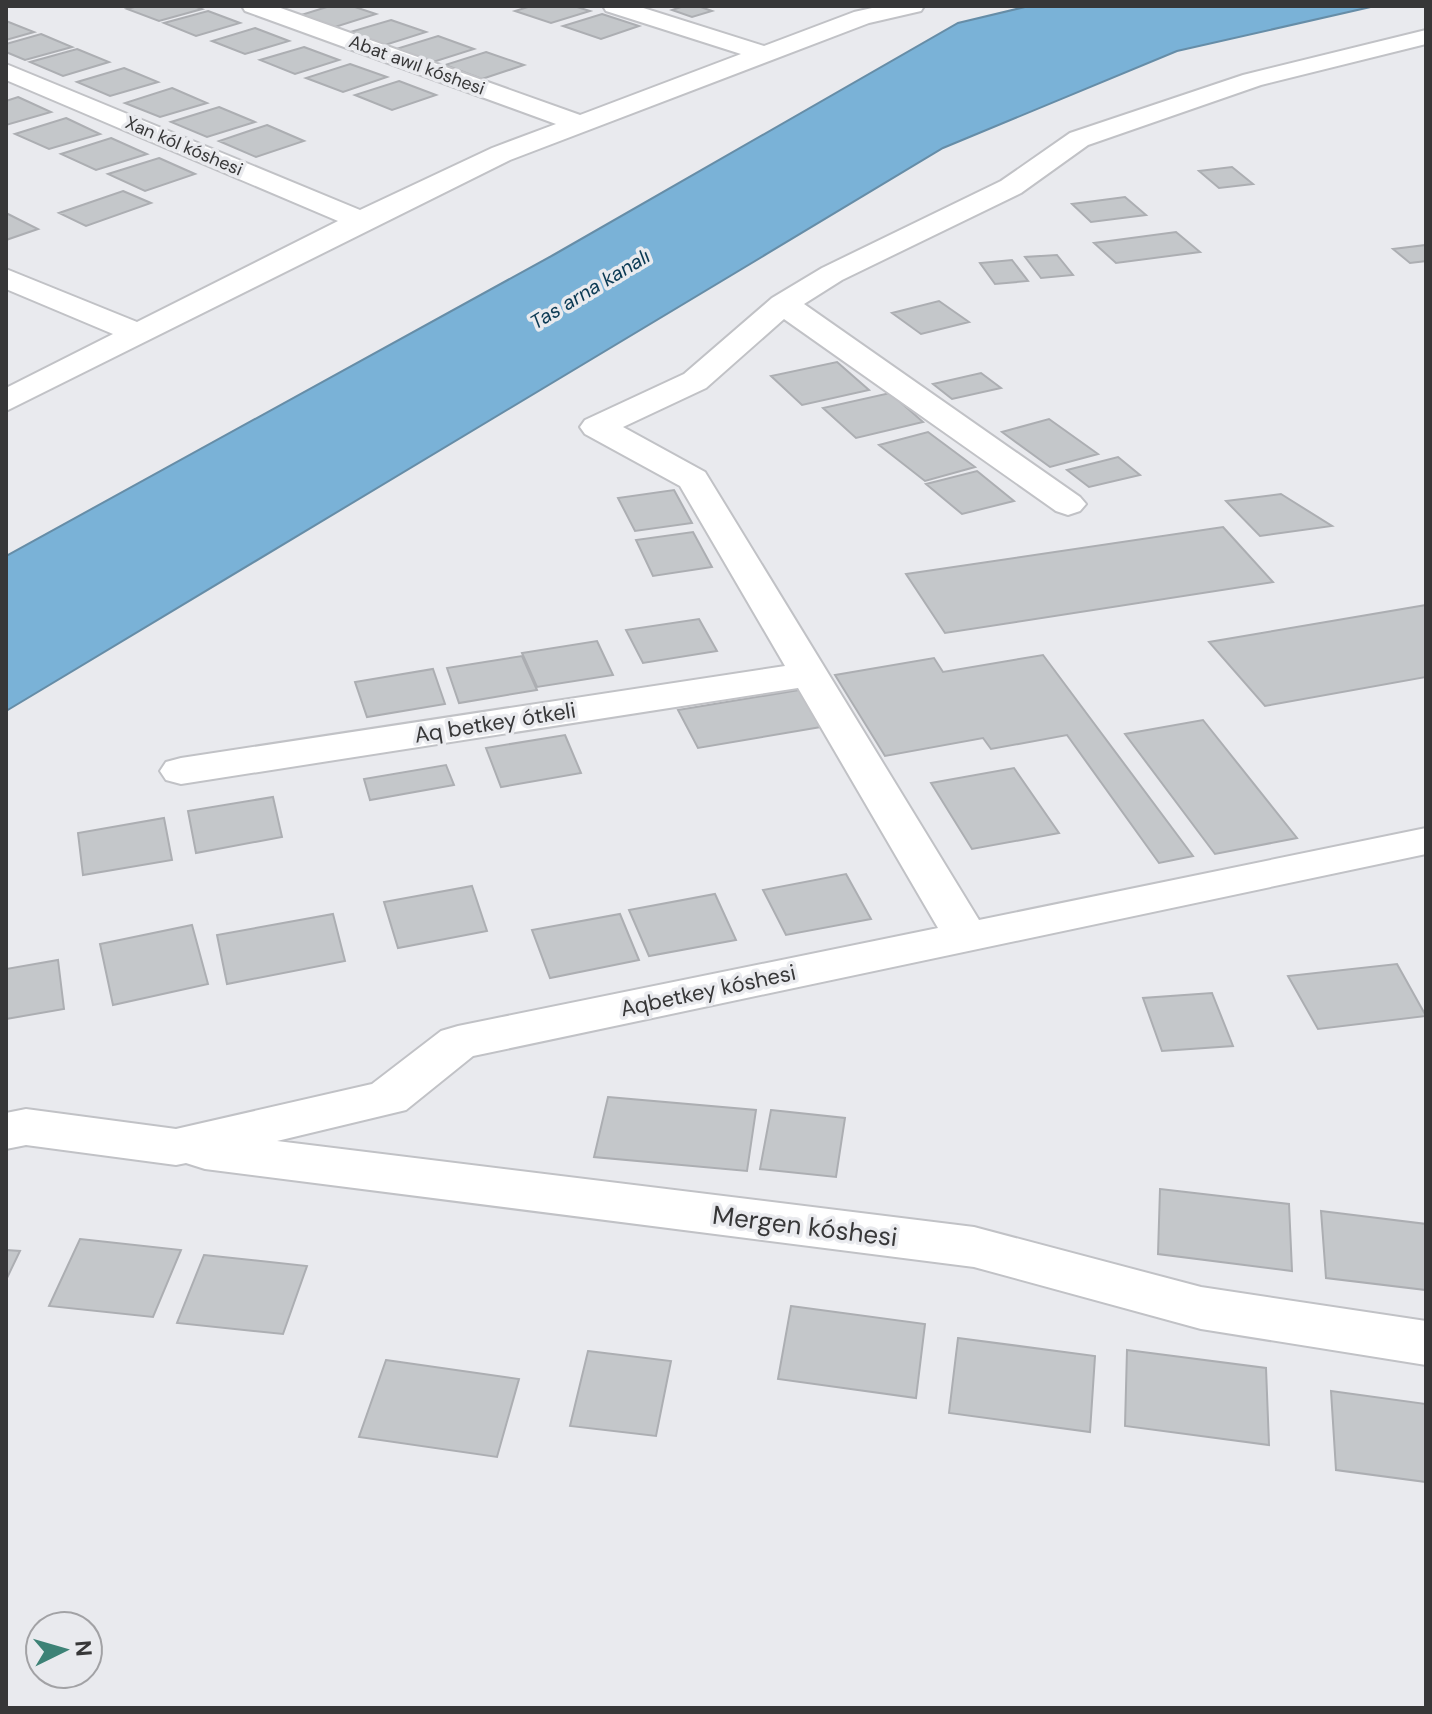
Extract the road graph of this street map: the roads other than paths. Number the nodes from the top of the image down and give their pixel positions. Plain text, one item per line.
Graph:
1 (253, 6) edge
2 (614, 6) edge
3 (913, 6) edge
4 (1426, 37) edge
5 (764, 54) junction
6 (6, 71) edge
7 (581, 124) junction
8 (361, 220) junction
9 (6, 278) edge
10 (783, 304) junction
11 (138, 334) junction
12 (6, 401) edge
13 (1068, 504) dead end
14 (810, 674) junction
15 (181, 771) dead end
16 (1426, 841) edge
17 (966, 936) junction
18 (6, 1131) edge
19 (176, 1147) junction
20 (1426, 1343) edge

1 - 7 street, Abat awıl kóshesi
2 - 5 street
3 - 5 street
4 - 10 street
5 - 7 street
6 - 8 street, Xan kól kóshesi
7 - 8 street
8 - 11 street
9 - 11 street
10 - 13 street
10 - 14 street
11 - 12 street
14 - 15 street, Aq betkey ótkeli
14 - 17 street
16 - 17 street, Aqbetkey kóshesi
17 - 19 street, Aqbetkey kóshesi
18 - 19 street, Aqbetkey kóshesi
19 - 20 street, Mergen kóshesi

